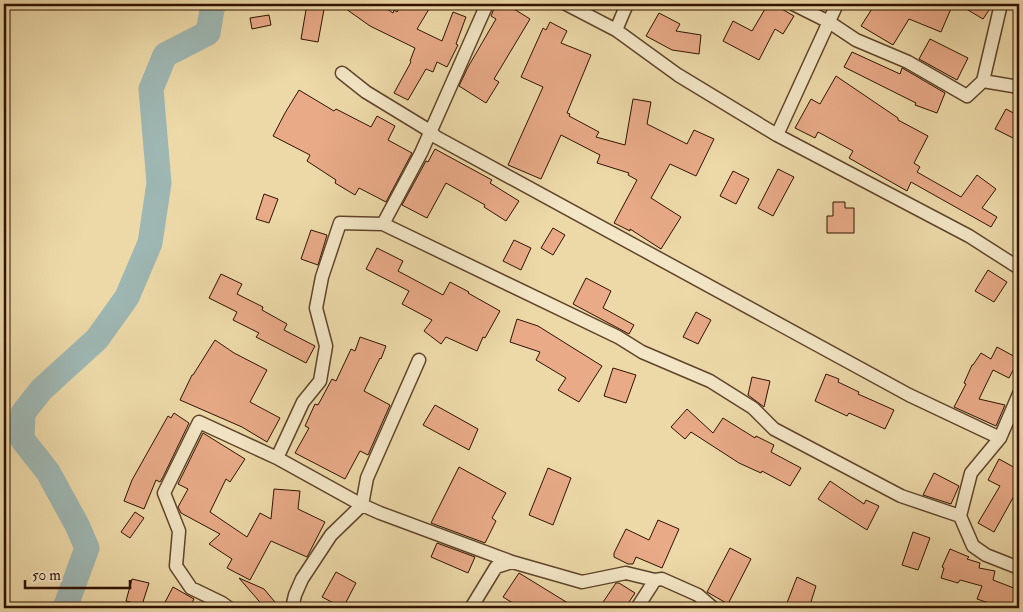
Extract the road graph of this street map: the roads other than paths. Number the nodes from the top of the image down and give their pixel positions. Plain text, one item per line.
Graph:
1 (487, 4) edge
2 (566, 4) edge
3 (627, 4) edge
4 (793, 4) edge
5 (837, 4) edge
6 (1002, 4) edge
7 (828, 22) junction
8 (616, 30) junction
9 (342, 73) dead end
10 (983, 82) junction
11 (1019, 87) edge
12 (430, 131) junction
13 (777, 135) junction
14 (383, 224) junction
15 (1019, 268) edge
16 (419, 360) dead end
17 (1019, 394) edge
18 (1000, 438) junction
19 (278, 458) junction
20 (362, 505) junction
21 (960, 516) junction
22 (512, 562) junction
23 (1019, 568) edge
24 (655, 580) junction
25 (229, 608) edge
26 (292, 608) edge
27 (471, 608) edge
28 (637, 608) edge
29 (713, 608) edge

1 - 12 street
2 - 8 street
3 - 8 street
4 - 7 street
5 - 7 street
6 - 10 street
7 - 10 street
7 - 13 street
8 - 13 street
9 - 12 street
10 - 11 street
12 - 14 street
12 - 18 street
13 - 15 street
14 - 19 street
14 - 21 street
16 - 20 street
17 - 18 street
18 - 21 street
19 - 20 street
19 - 25 street
20 - 22 street
20 - 26 street
21 - 23 street
22 - 24 street
22 - 27 street
24 - 28 street
24 - 29 street

